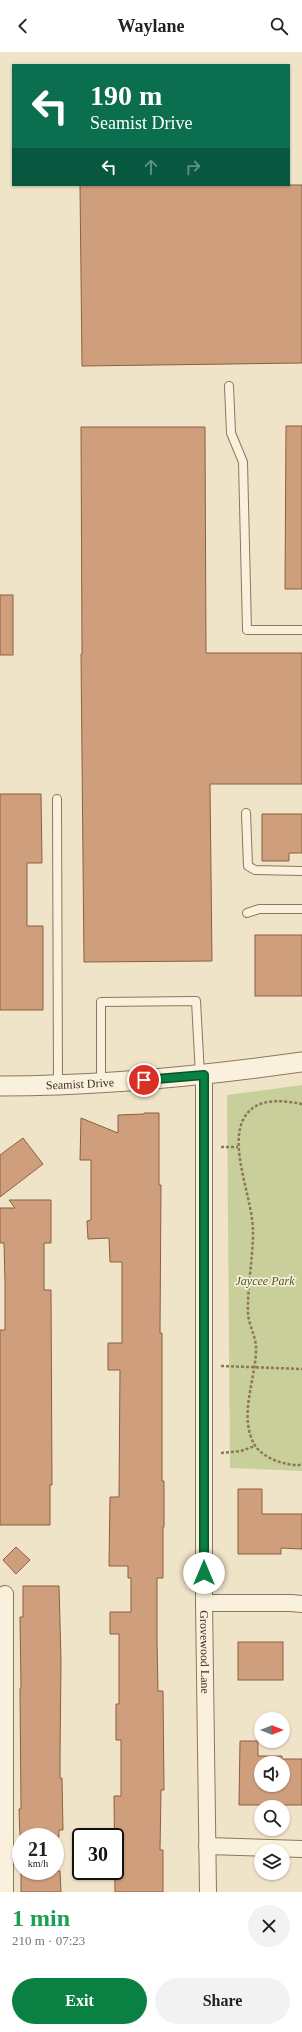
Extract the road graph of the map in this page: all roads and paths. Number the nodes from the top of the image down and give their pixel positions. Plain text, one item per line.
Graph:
1 (229, 386) dead end
2 (302, 630) edge
3 (57, 800) dead end
4 (246, 813) dead end
5 (302, 871) edge
6 (302, 909) edge
7 (247, 913) dead end
8 (302, 1062) edge
9 (202, 1075) junction
10 (101, 1083) junction
11 (0, 1086) edge
12 (58, 1086) junction
13 (302, 1104) edge
14 (205, 1365) junction
15 (255, 1366) junction
16 (302, 1369) edge
17 (255, 1446) junction
18 (205, 1454) junction
19 (302, 1465) edge
20 (5, 1594) dead end
21 (204, 1603) junction
22 (302, 1604) edge
23 (2, 1704) edge
24 (207, 1846) junction
25 (302, 1849) edge
26 (5, 1892) edge
27 (208, 1892) edge

1 - 2 lane
3 - 12 lane
4 - 5 lane
6 - 7 lane
8 - 9 street, Seamist Drive
9 - 10 street, Seamist Drive
9 - 10 lane
9 - 14 street, Grovewood Lane
10 - 12 street, Seamist Drive
11 - 12 street, Seamist Drive
13 - 15 path
14 - 15 path
14 - 18 street, Grovewood Lane
15 - 16 path
15 - 17 path
17 - 18 path
17 - 19 path
18 - 21 street, Grovewood Lane
20 - 23 street
21 - 22 street
21 - 24 street, Grovewood Lane
23 - 26 street
24 - 25 street
24 - 27 street, Grovewood Lane

